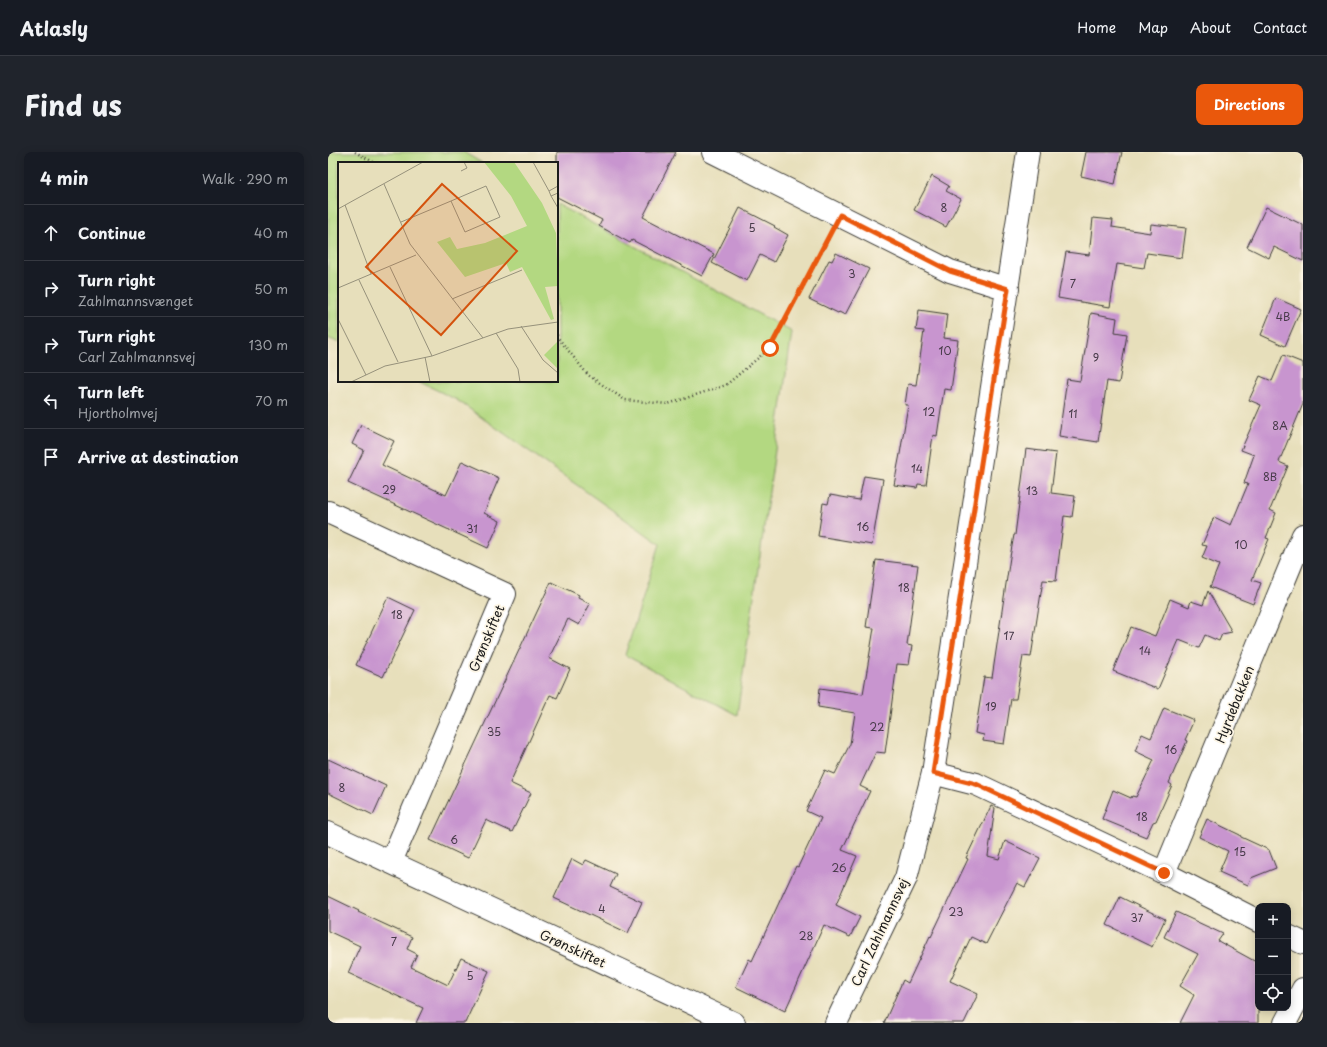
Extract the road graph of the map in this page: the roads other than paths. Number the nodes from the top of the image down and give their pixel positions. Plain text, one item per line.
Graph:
1 (713, 152) edge
2 (1028, 152) edge
3 (1008, 289) junction
4 (328, 512) edge
5 (1303, 535) edge
6 (933, 773) junction
7 (328, 833) edge
8 (390, 862) junction
9 (1164, 873) junction
10 (1255, 918) edge
11 (1291, 937) edge
12 (1303, 943) edge
13 (1303, 989) edge
14 (734, 1023) edge
15 (836, 1023) edge
16 (1285, 1023) edge

1 - 3 street
2 - 3 street, Carl Zahlmannsvej
3 - 6 street, Carl Zahlmannsvej
4 - 8 street, Grønskiftet
5 - 9 street, Hyrdebakken
6 - 9 street
6 - 15 street, Carl Zahlmannsvej
7 - 8 street, Grønskiftet
8 - 14 street, Grønskiftet
9 - 10 street
11 - 12 street
13 - 16 street

